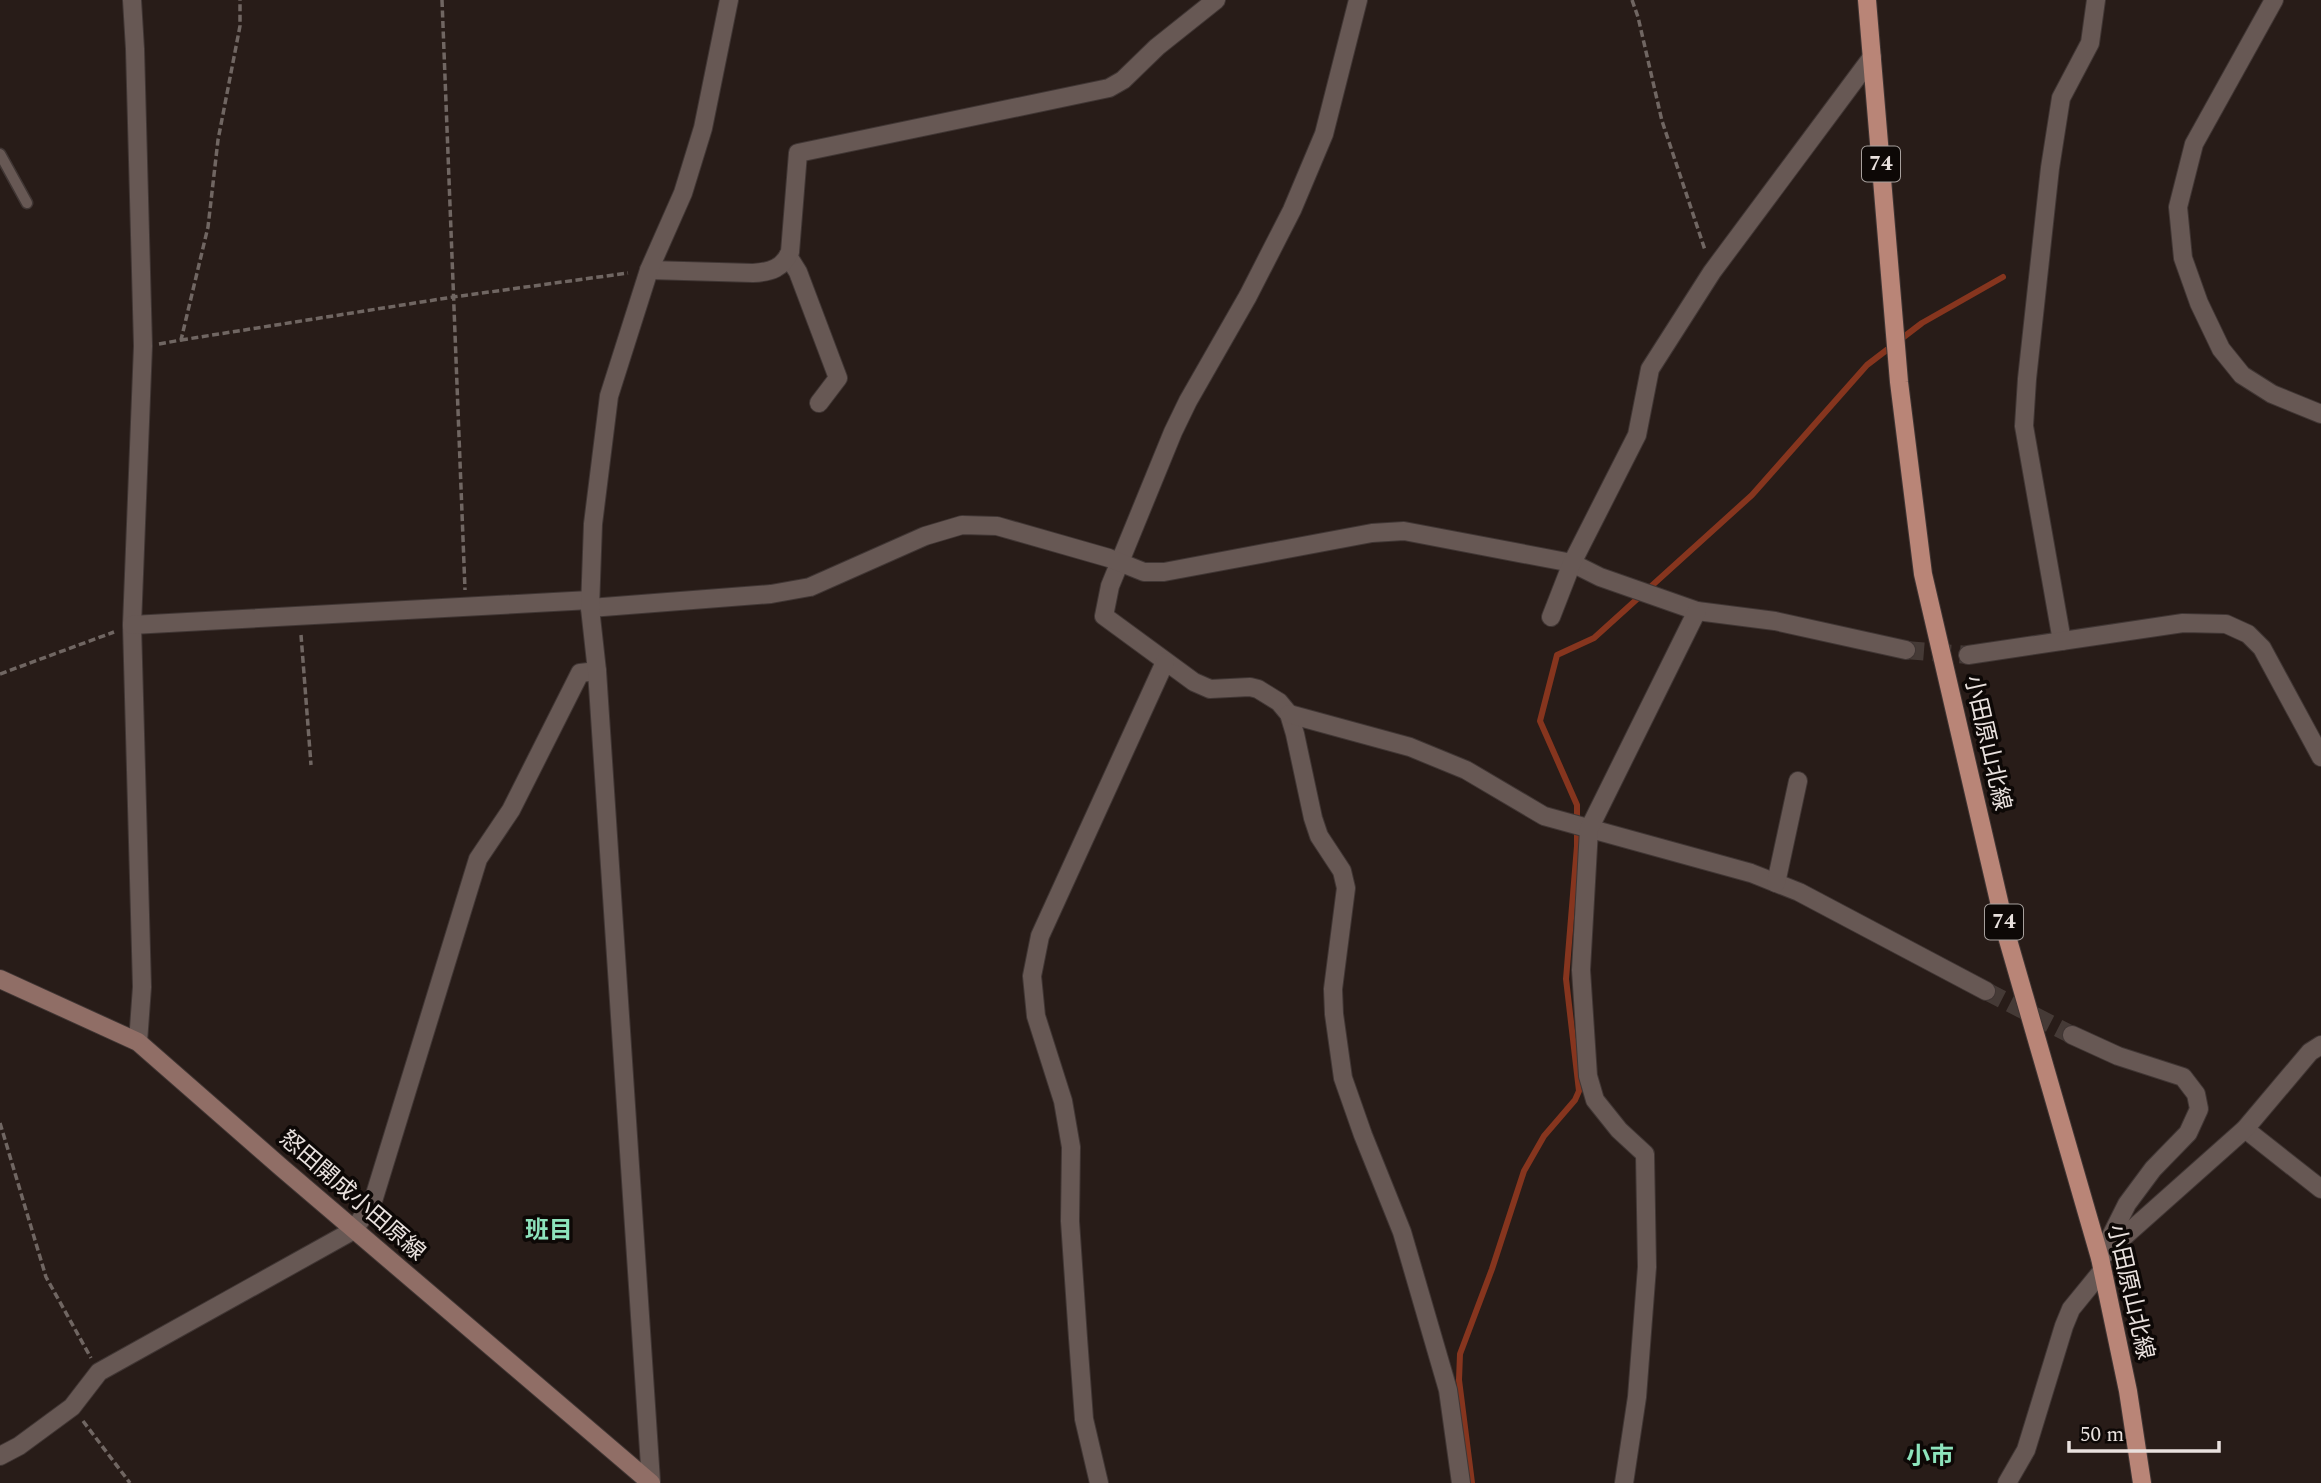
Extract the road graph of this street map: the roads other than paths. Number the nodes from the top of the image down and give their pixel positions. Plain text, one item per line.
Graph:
1 (132, 0) edge
2 (729, 0) edge
3 (1216, 0) edge
4 (1358, 0) edge
5 (1867, 0) edge
6 (2096, 0) edge
7 (2274, 0) edge
8 (1872, 57) junction
9 (0, 154) edge
10 (26, 203) dead end
11 (788, 256) junction
12 (649, 270) junction
13 (819, 403) dead end
14 (2321, 414) edge
15 (1119, 562) junction
16 (1572, 564) junction
17 (590, 604) junction
18 (1697, 611) junction
19 (1551, 617) dead end
20 (132, 625) junction
21 (2062, 641) junction
22 (1906, 650) tunnel mouth
23 (1968, 655) tunnel mouth
24 (1165, 662) junction
25 (597, 671) junction
26 (1289, 714) junction
27 (2321, 757) edge
28 (1798, 782) dead end
29 (1589, 829) junction
30 (1776, 883) junction
31 (0, 979) edge
32 (1986, 991) tunnel mouth
33 (2073, 1035) tunnel mouth
34 (138, 1042) junction
35 (2321, 1045) edge
36 (2245, 1129) junction
37 (2321, 1189) edge
38 (354, 1230) junction
39 (2101, 1265) junction
40 (0, 1456) edge
41 (651, 1482) edge
42 (1099, 1483) edge
43 (1461, 1483) edge
44 (1624, 1483) edge
45 (2007, 1483) edge
46 (2142, 1483) edge

1 - 20 street
2 - 12 street
3 - 11 street
4 - 15 street
5 - 8 main road, 小田原山北線 / 74
6 - 21 street
7 - 14 street
8 - 16 street
8 - 39 main road, 小田原山北線 / 74
9 - 10 lane
11 - 12 street
11 - 13 street
12 - 17 street
15 - 16 street
15 - 17 street
15 - 24 street
16 - 18 street
16 - 19 street
17 - 20 street
17 - 25 street
18 - 22 street
18 - 29 street
20 - 34 street
21 - 23 street
21 - 27 street
24 - 26 street
24 - 42 street
25 - 38 street
25 - 41 street
26 - 29 street
26 - 43 street
28 - 30 street
29 - 30 street
29 - 44 street
30 - 32 street
31 - 34 main road, 怒田開成小田原線
33 - 39 street
34 - 38 main road, 怒田開成小田原線
35 - 36 street
36 - 37 street
36 - 39 street
38 - 40 street
38 - 41 main road, 怒田開成小田原線
39 - 45 street
39 - 46 main road, 小田原山北線 / 74

